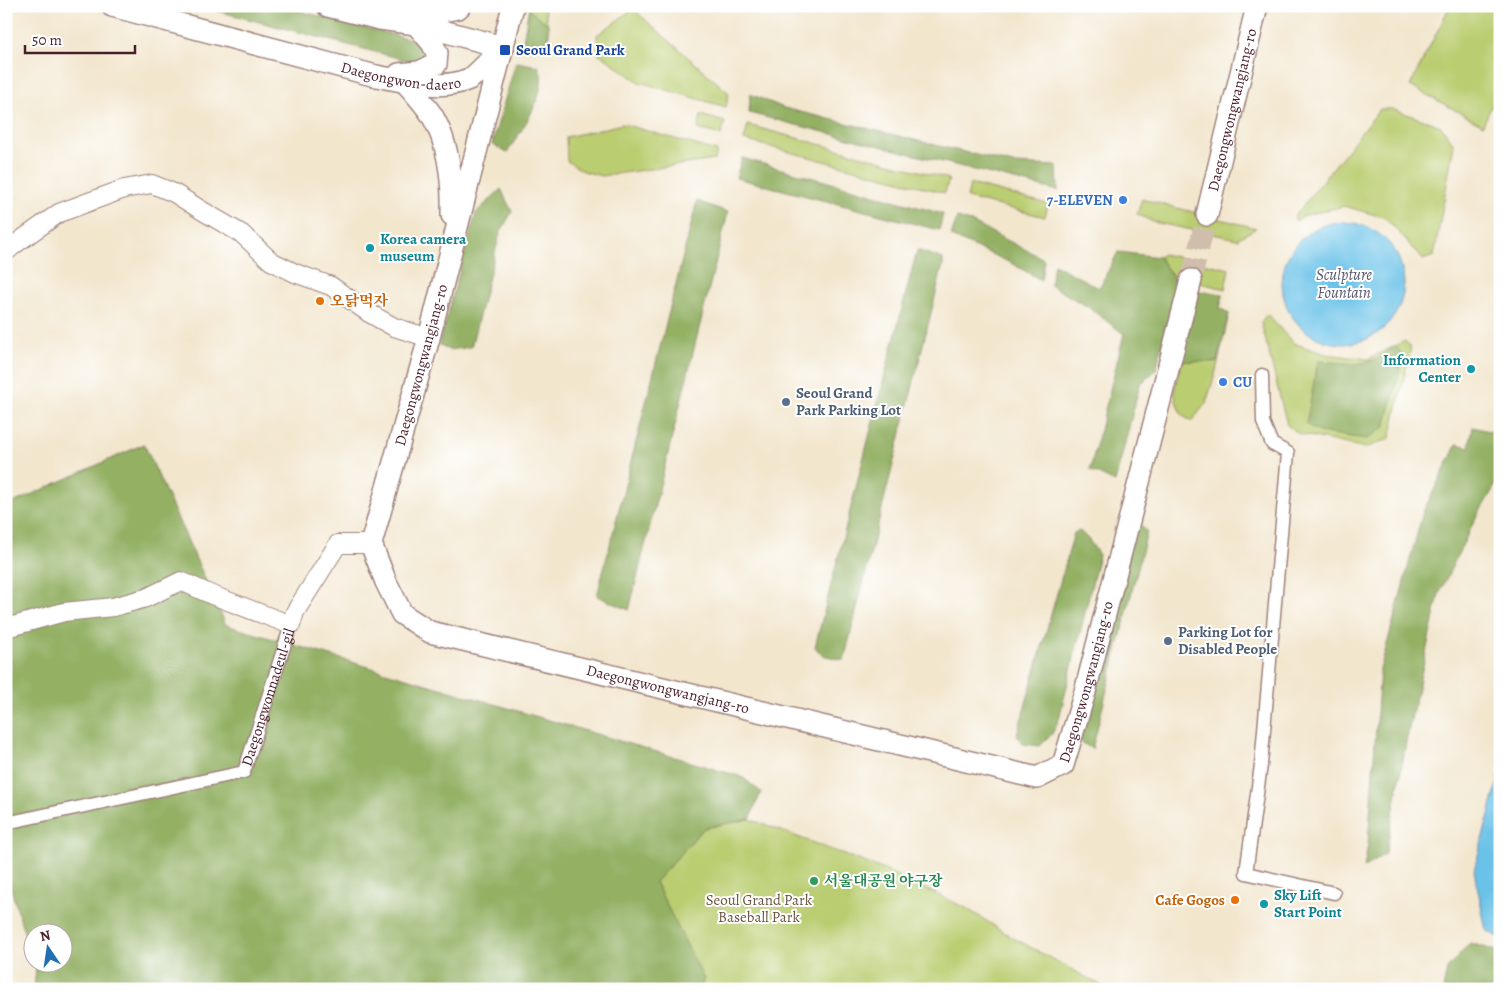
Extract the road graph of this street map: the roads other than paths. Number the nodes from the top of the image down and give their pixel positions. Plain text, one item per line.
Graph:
1 (112, 6) edge
2 (328, 6) edge
3 (460, 6) edge
4 (513, 6) edge
5 (1257, 6) edge
6 (365, 16) junction
7 (416, 24) junction
8 (503, 47) junction
9 (376, 76) junction
10 (404, 81) junction
11 (1206, 215) tunnel mouth
12 (451, 250) junction
13 (6, 252) edge
14 (1190, 280) tunnel mouth
15 (429, 338) junction
16 (1262, 375) dead end
17 (371, 544) junction
18 (291, 625) junction
19 (6, 628) edge
20 (6, 823) edge
21 (1334, 893) dead end

1 - 9 street, Daegongwon-daero
2 - 6 street
3 - 6 street
4 - 8 street, Daegongwongwangjang-ro
5 - 11 street, Daegongwongwangjang-ro
6 - 7 street
7 - 8 street
7 - 9 street
8 - 10 street, Daegongwon-daero
8 - 12 street, Daegongwongwangjang-ro
9 - 10 street, Daegongwon-daero
10 - 12 street
12 - 15 street, Daegongwongwangjang-ro
13 - 15 street
14 - 17 street, Daegongwongwangjang-ro
15 - 17 street, Daegongwongwangjang-ro
16 - 21 street
17 - 18 street, Daegongwonnadeul-gil
18 - 19 street
18 - 20 street, Daegongwonnadeul-gil

